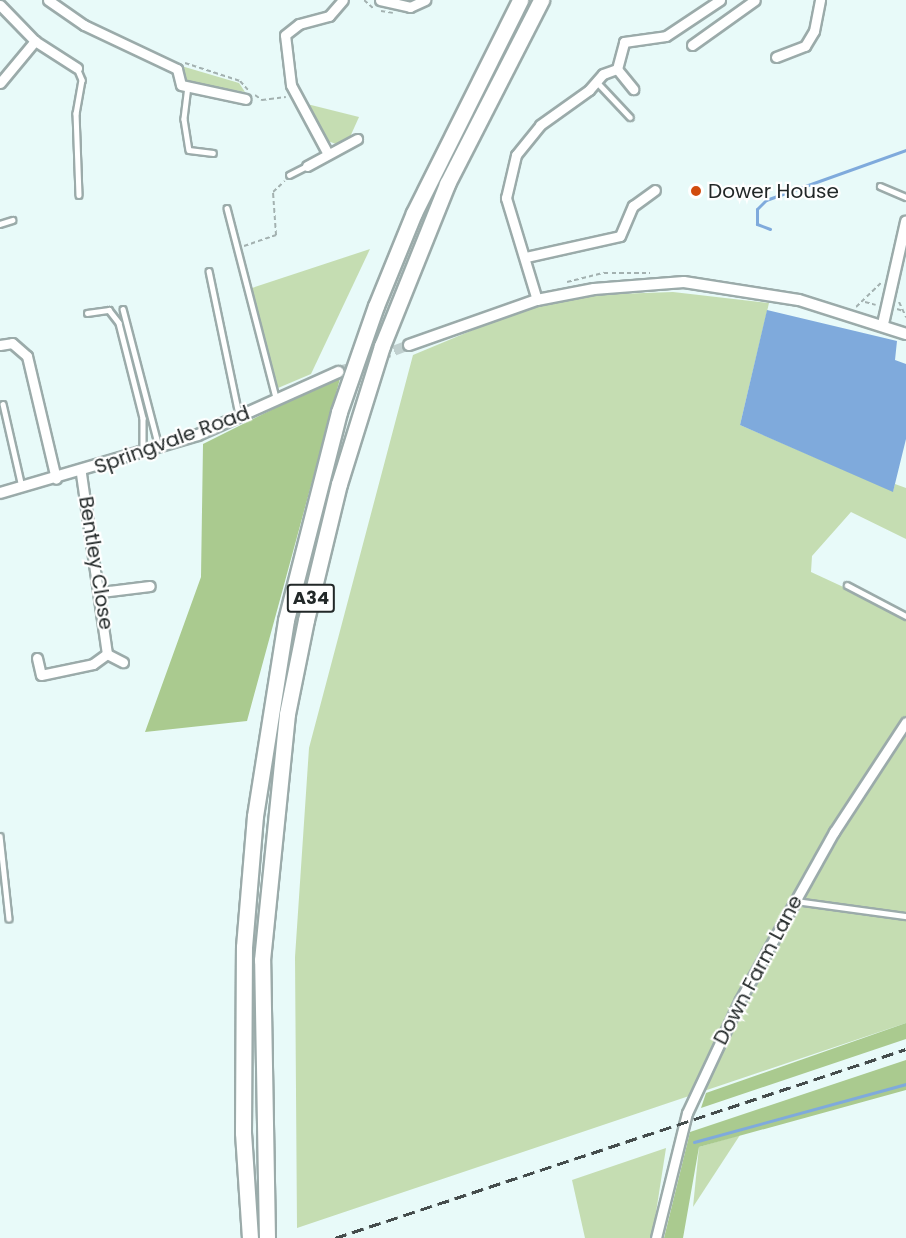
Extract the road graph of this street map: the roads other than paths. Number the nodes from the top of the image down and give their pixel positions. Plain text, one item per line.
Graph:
1 (48, 0) edge
2 (343, 0) edge
3 (380, 0) edge
4 (424, 0) edge
5 (520, 0) edge
6 (542, 0) edge
7 (720, 0) edge
8 (755, 0) edge
9 (820, 0) edge
10 (0, 5) edge
11 (35, 41) junction
12 (692, 45) dead end
13 (776, 57) dead end
14 (76, 68) joint
15 (617, 69) junction
16 (597, 82) junction
17 (0, 83) edge
18 (188, 86) junction
19 (633, 88) dead end
20 (246, 99) dead end
21 (630, 117) dead end
22 (357, 139) dead end
23 (213, 153) dead end
24 (328, 154) junction
25 (307, 166) joint
26 (289, 175) road end
27 (879, 186) dead end
28 (655, 190) dead end
29 (80, 195) dead end
30 (906, 197) edge
31 (227, 208) dead end
32 (12, 220) dead end
33 (906, 222) edge
34 (0, 224) edge
35 (526, 257) junction
36 (209, 271) dead end
37 (537, 300) junction
38 (123, 309) dead end
39 (87, 313) dead end
40 (883, 324) junction
41 (906, 334) edge
42 (0, 345) edge
43 (409, 345) tunnel mouth
44 (338, 372) tunnel mouth
45 (277, 400) junction
46 (3, 404) dead end
47 (240, 418) junction
48 (159, 449) junction
49 (144, 454) junction
50 (81, 472) junction
51 (56, 479) junction
52 (22, 487) junction
53 (0, 493) edge
54 (847, 585) dead end
55 (150, 586) dead end
56 (101, 592) junction
57 (906, 615) edge
58 (107, 654) junction
59 (37, 658) dead end
60 (123, 662) dead end
61 (906, 722) edge
62 (0, 836) edge
63 (795, 901) junction
64 (906, 916) edge
65 (9, 919) dead end
66 (250, 1238) edge
67 (267, 1238) edge
68 (656, 1238) edge

1 - 18 street
2 - 24 street
3 - 4 street
5 - 66 highway, A34
6 - 67 highway, A34
7 - 15 street
8 - 12 street
9 - 13 street
10 - 11 street
11 - 14 street
11 - 17 street
14 - 29 lane
15 - 16 street
15 - 19 street
16 - 21 lane
16 - 35 street
18 - 20 street
18 - 23 lane
22 - 24 street
24 - 25 street
25 - 26 lane
27 - 30 lane
28 - 35 street
31 - 45 lane
32 - 34 lane
33 - 40 street
35 - 37 street
36 - 47 lane
37 - 40 street
37 - 43 street
38 - 48 lane
39 - 49 lane
40 - 41 street
42 - 51 street
44 - 45 street, Springvale Road
45 - 47 street, Springvale Road
46 - 52 lane
47 - 48 street, Springvale Road
48 - 49 street, Springvale Road
49 - 50 street, Springvale Road
50 - 51 street, Springvale Road
50 - 56 street, Bentley Close
51 - 52 street, Springvale Road
52 - 53 street, Springvale Road
54 - 57 lane
55 - 56 street
56 - 58 street, Bentley Close
58 - 59 street, Bentley Close
58 - 60 street, Bentley Close
61 - 63 street, Down Farm Lane
62 - 65 lane
63 - 64 lane
63 - 68 street, Down Farm Lane

